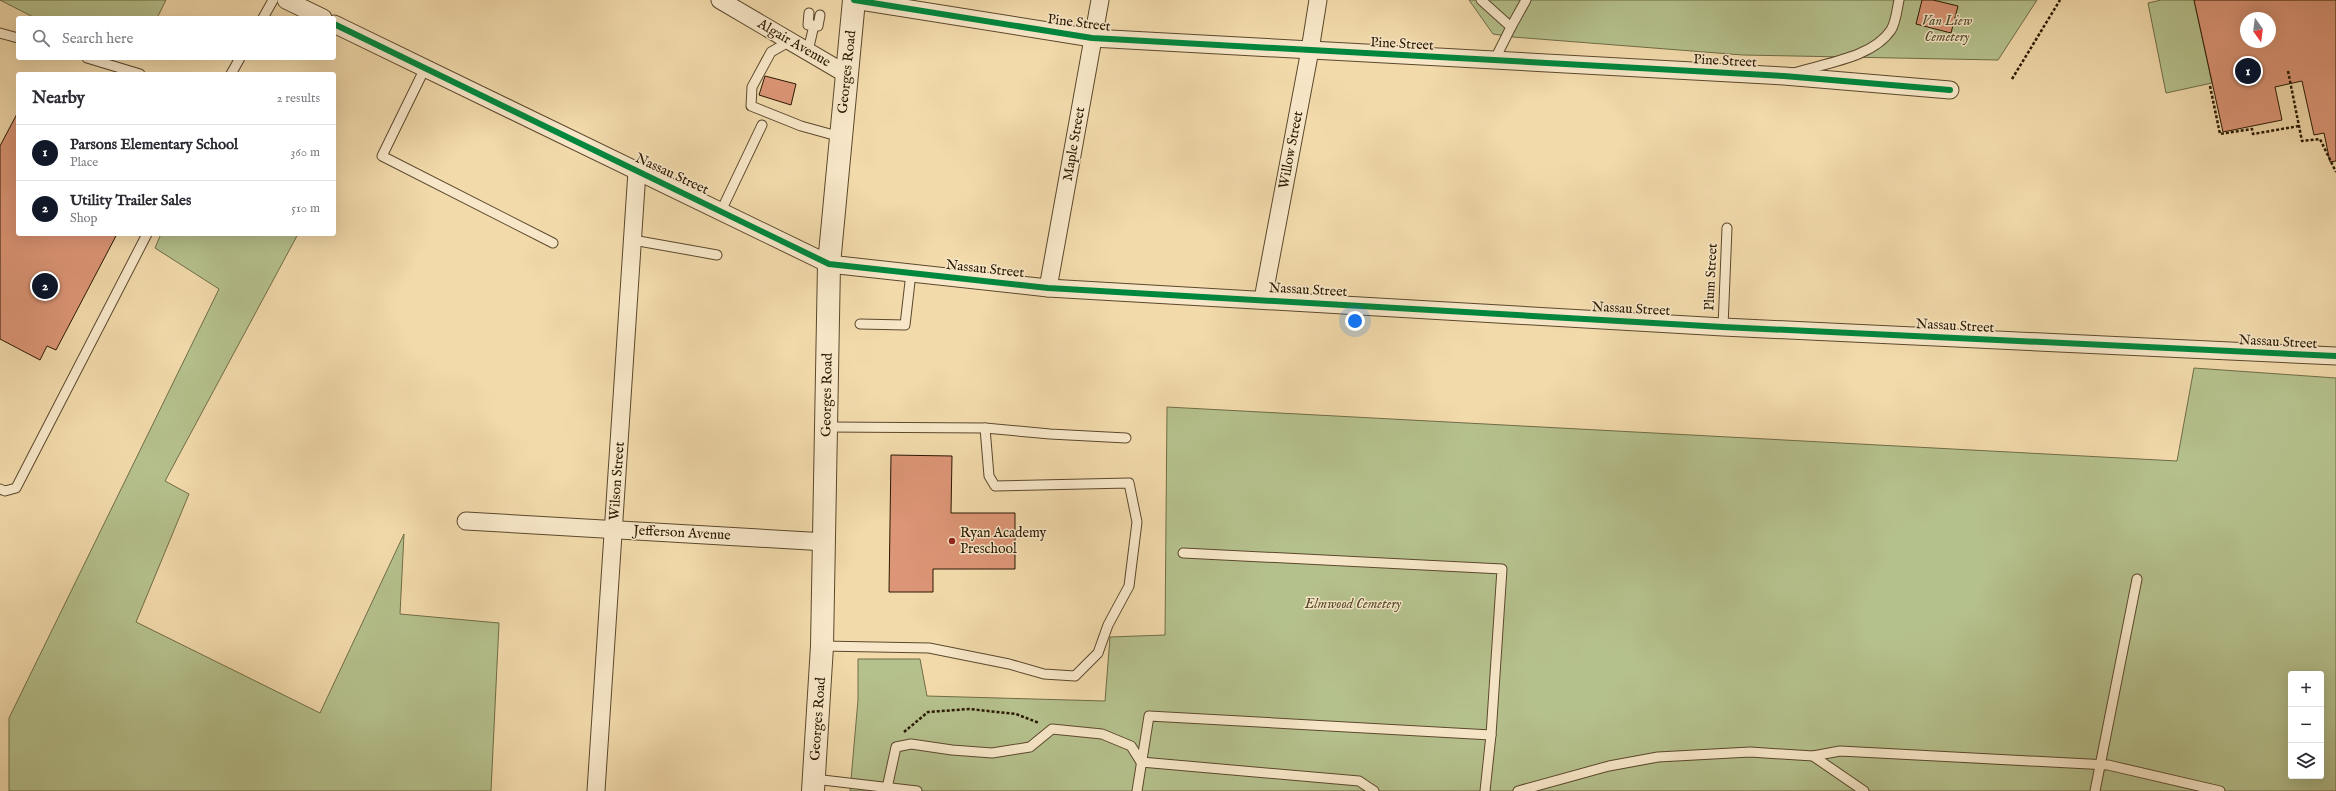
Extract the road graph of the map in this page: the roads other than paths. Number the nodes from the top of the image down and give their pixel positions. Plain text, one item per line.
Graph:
1 (273, 0) edge
2 (286, 0) edge
3 (720, 0) edge
4 (854, 0) edge
5 (1100, 0) edge
6 (1318, 0) edge
7 (1481, 0) edge
8 (1526, 0) edge
9 (1899, 0) edge
10 (740, 5) edge
11 (809, 14) dead end
12 (820, 15) dead end
13 (264, 16) edge
14 (319, 16) edge
15 (336, 25) edge
16 (814, 26) junction
17 (1511, 27) junction
18 (0, 33) edge
19 (16, 37) edge
20 (1092, 38) junction
21 (790, 41) junction
22 (1310, 50) junction
23 (808, 51) junction
24 (94, 60) edge
25 (239, 60) edge
26 (1494, 61) junction
27 (425, 68) junction
28 (133, 72) edge
29 (232, 72) edge
30 (846, 74) junction
31 (1784, 76) junction
32 (1950, 90) dead end
33 (762, 125) dead end
34 (841, 137) junction
35 (637, 171) junction
36 (721, 211) junction
37 (1727, 228) dead end
38 (146, 236) edge
39 (633, 240) junction
40 (553, 243) dead end
41 (717, 255) dead end
42 (829, 264) junction
43 (911, 273) junction
44 (1048, 288) junction
45 (1263, 299) junction
46 (860, 324) dead end
47 (1723, 327) junction
48 (2336, 356) edge
49 (826, 427) junction
50 (985, 428) junction
51 (1126, 438) dead end
52 (0, 489) edge
53 (466, 521) dead end
54 (613, 529) junction
55 (826, 542) junction
56 (1183, 553) dead end
57 (2137, 579) dead end
58 (822, 646) junction
59 (1491, 735) junction
60 (1813, 756) junction
61 (1141, 762) junction
62 (2101, 764) junction
63 (813, 785) edge
64 (887, 788) junction
65 (596, 791) edge
66 (917, 791) edge
67 (1137, 791) edge
68 (1374, 791) edge
69 (1485, 791) edge
70 (1518, 791) edge
71 (1864, 791) edge
72 (2095, 791) edge
73 (2220, 791) edge

1 - 13 lane
2 - 14 street
3 - 10 street, Algair Avenue
4 - 20 street, Pine Street
4 - 30 street, Georges Road
5 - 20 street, Maple Street
6 - 22 street, Willow Street
7 - 17 lane
8 - 17 lane
9 - 31 lane
10 - 21 street, Algair Avenue
11 - 16 lane
12 - 16 lane
15 - 27 street, Nassau Street
16 - 23 lane
17 - 26 lane
18 - 19 lane
20 - 22 street, Pine Street
20 - 44 street, Maple Street
21 - 23 street, Algair Avenue
21 - 34 lane
22 - 26 street, Pine Street
22 - 45 street, Willow Street
23 - 30 street, Algair Avenue
24 - 28 lane
25 - 29 lane
26 - 31 street, Pine Street
27 - 35 street, Nassau Street
27 - 40 lane
30 - 34 street, Georges Road
31 - 32 street, Pine Street
33 - 36 lane
34 - 42 street, Georges Road
35 - 36 street, Nassau Street
35 - 39 street, Wilson Street
36 - 42 street, Nassau Street
37 - 47 lane, Plum Street
38 - 52 lane
39 - 41 lane
39 - 54 street, Wilson Street
42 - 43 street, Nassau Street
42 - 49 street, Georges Road
43 - 44 street, Nassau Street
43 - 46 lane
44 - 45 street, Nassau Street
45 - 47 street, Nassau Street
47 - 48 street, Nassau Street
49 - 50 lane
49 - 55 street, Georges Road
50 - 51 lane
50 - 58 lane
53 - 54 street, Jefferson Avenue
54 - 55 street, Jefferson Avenue
54 - 65 street, Wilson Street
55 - 58 street, Georges Road
56 - 59 lane
57 - 62 lane
58 - 63 street, Georges Road
59 - 61 lane
59 - 69 lane
60 - 62 lane
60 - 70 lane
60 - 71 lane
61 - 64 lane
61 - 67 lane
61 - 68 lane
62 - 72 lane
62 - 73 lane
63 - 64 lane
64 - 66 lane

